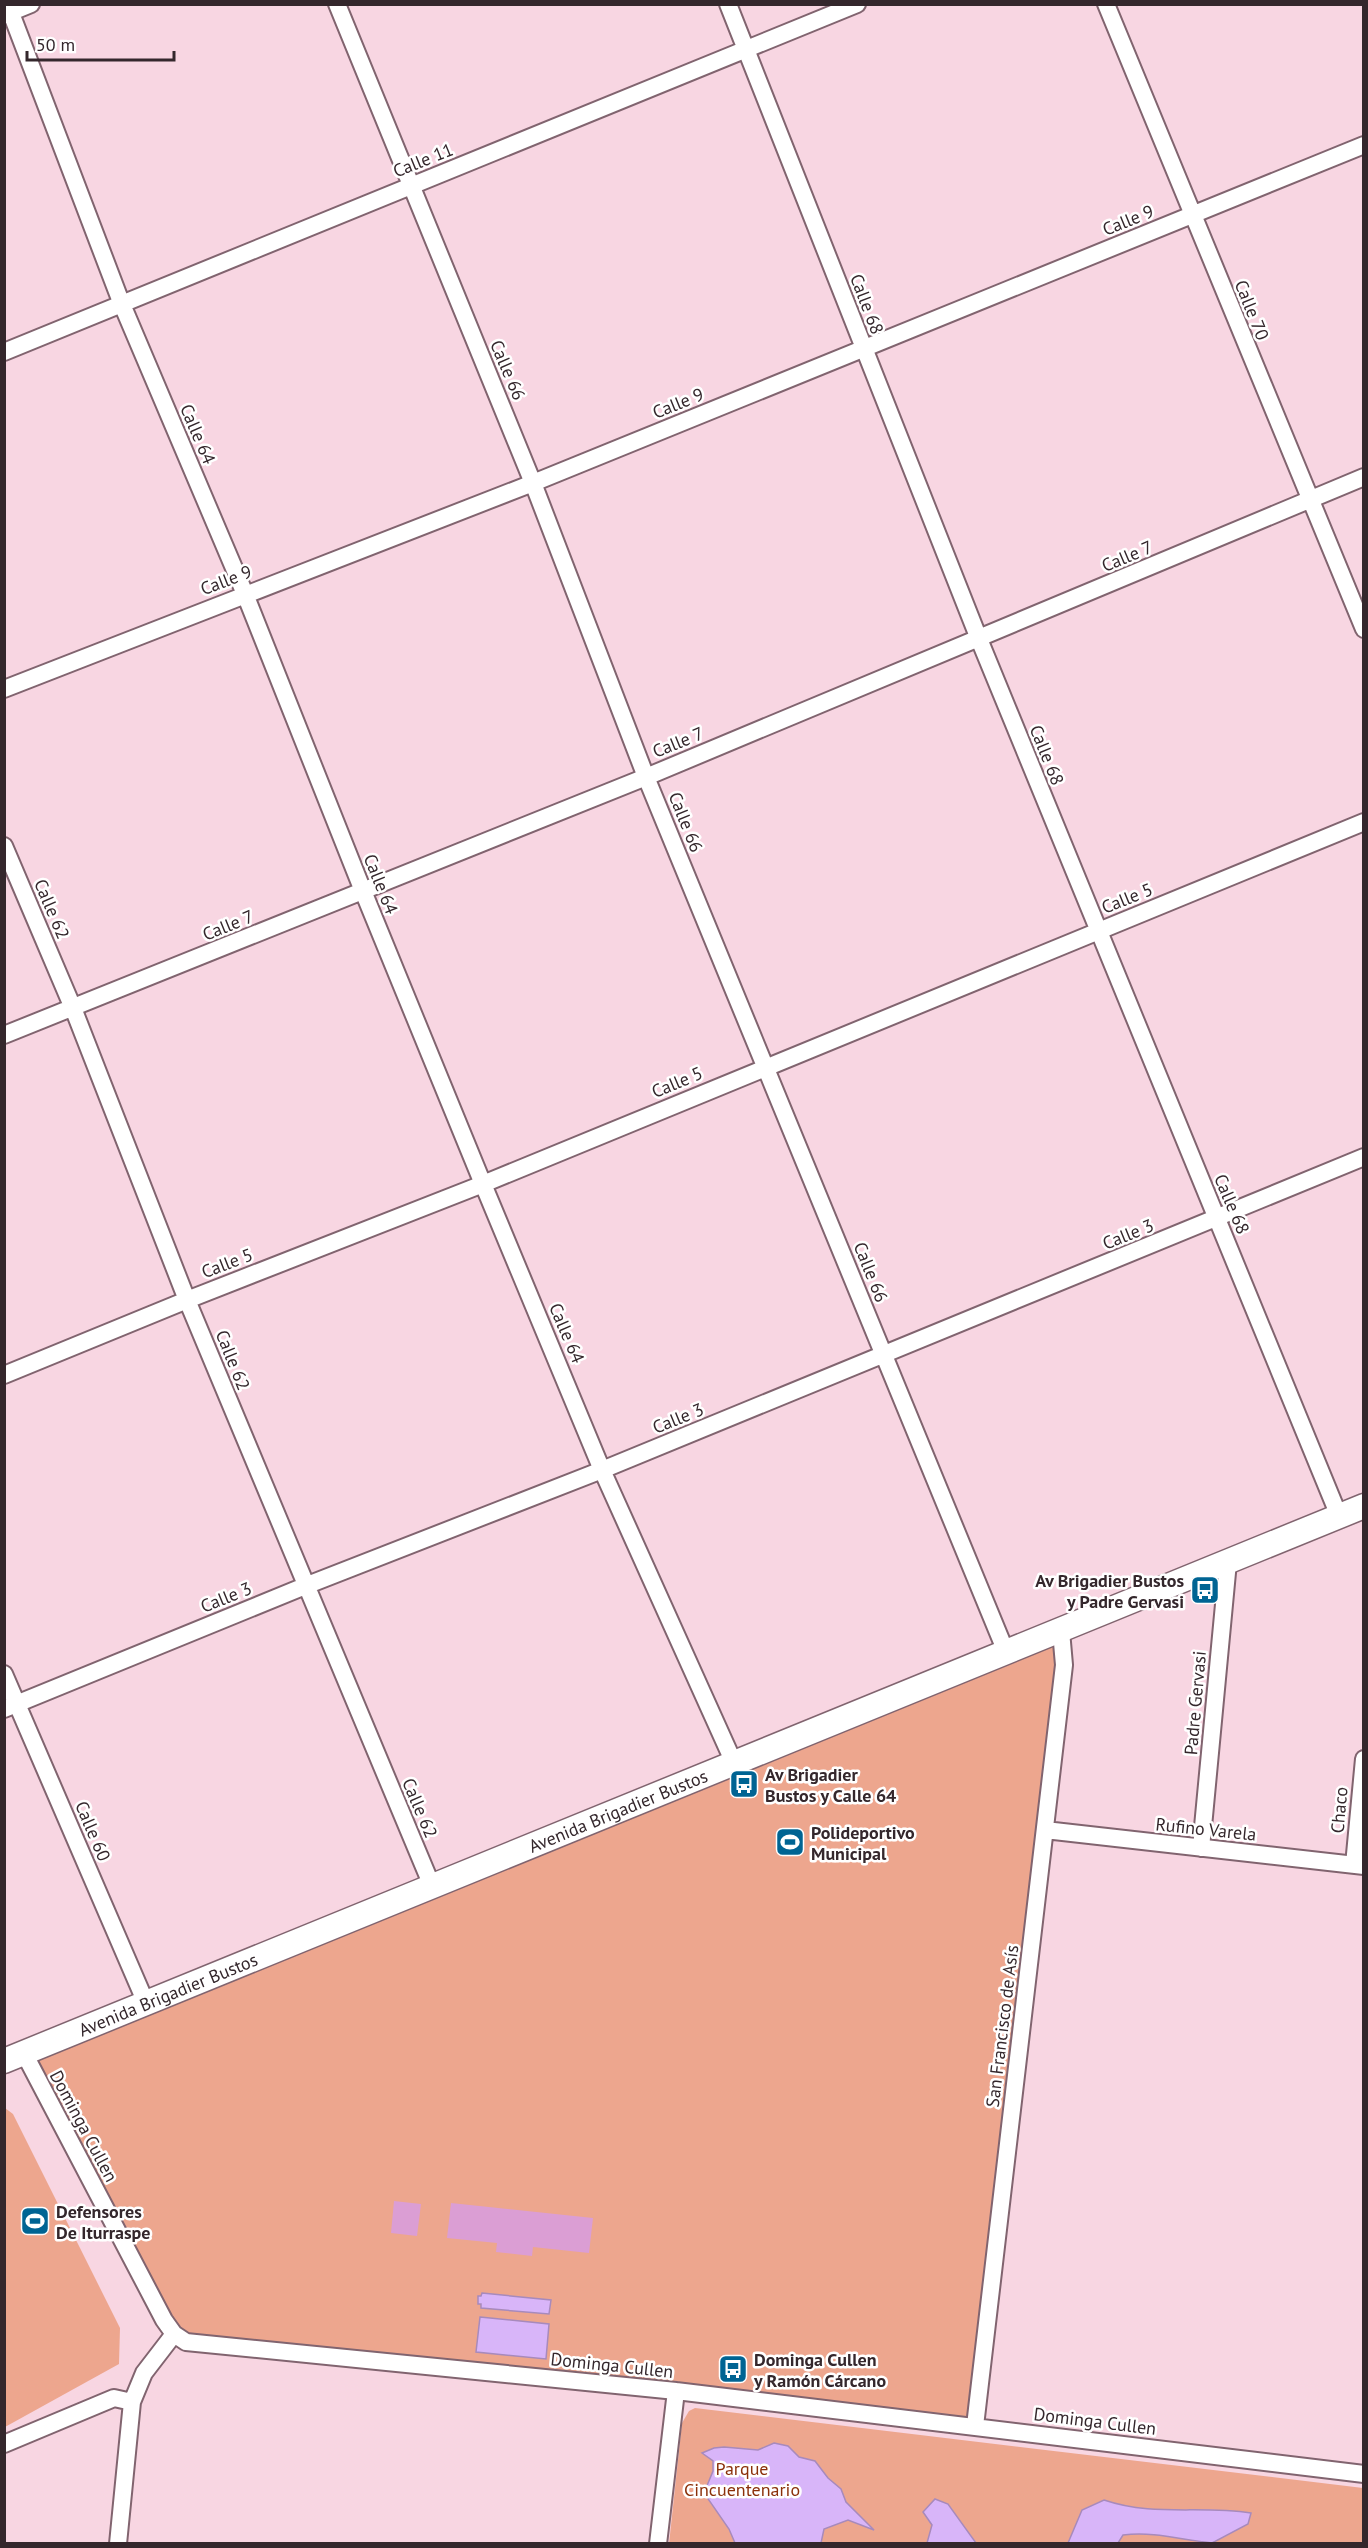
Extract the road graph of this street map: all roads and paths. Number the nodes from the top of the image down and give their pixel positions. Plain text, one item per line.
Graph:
1 (31, 4) edge
2 (337, 4) edge
3 (728, 4) edge
4 (857, 4) edge
5 (1106, 4) edge
6 (8, 14) edge
7 (746, 49) junction
8 (1364, 145) edge
9 (410, 186) junction
10 (1192, 214) junction
11 (121, 302) junction
12 (864, 350) junction
13 (4, 351) edge
14 (1364, 477) edge
15 (533, 483) junction
16 (1310, 500) junction
17 (245, 594) junction
18 (1364, 629) edge
19 (979, 639) junction
20 (4, 688) edge
21 (646, 777) junction
22 (1364, 822) edge
23 (4, 846) edge
24 (363, 891) junction
25 (1097, 931) junction
26 (72, 1008) junction
27 (4, 1035) edge
28 (765, 1066) junction
29 (1364, 1157) edge
30 (483, 1184) junction
31 (1217, 1219) junction
32 (187, 1300) junction
33 (884, 1355) junction
34 (4, 1375) edge
35 (602, 1470) junction
36 (1364, 1506) edge
37 (1339, 1516) junction
38 (1228, 1562) junction
39 (305, 1586) junction
40 (1061, 1631) junction
41 (1006, 1652) junction
42 (4, 1674) edge
43 (11, 1706) edge
44 (1364, 1759) edge
45 (734, 1763) junction
46 (1044, 1830) junction
47 (1201, 1848) junction
48 (1359, 1866) edge
49 (432, 1886) junction
50 (146, 2003) junction
51 (14, 2057) edge
52 (174, 2334) junction
53 (676, 2391) junction
54 (132, 2402) junction
55 (975, 2426) junction
56 (4, 2444) edge
57 (1364, 2474) edge
58 (118, 2544) edge
59 (658, 2544) edge

1 - 6 street
2 - 9 street, Calle 66
3 - 7 street, Calle 68
4 - 7 street, Calle 11
5 - 10 street, Calle 70
6 - 11 street, Calle 64
7 - 9 street, Calle 11
7 - 12 street, Calle 68
8 - 10 street, Calle 9
9 - 11 street, Calle 11
9 - 15 street, Calle 66
10 - 12 street, Calle 9
10 - 16 street, Calle 70
11 - 13 street, Calle 11
11 - 17 street, Calle 64
12 - 15 street, Calle 9
12 - 19 street, Calle 68
14 - 16 street, Calle 7
15 - 17 street, Calle 9
15 - 21 street, Calle 66
16 - 18 street, Calle 70
16 - 19 street, Calle 7
17 - 20 street, Calle 9
17 - 24 street, Calle 64
19 - 21 street, Calle 7
19 - 25 street, Calle 68
21 - 24 street, Calle 7
21 - 28 street, Calle 66
22 - 25 street, Calle 5
23 - 26 street, Calle 62
24 - 26 street, Calle 7
24 - 30 street, Calle 64
25 - 28 street, Calle 5
25 - 31 street, Calle 68
26 - 27 street, Calle 7
26 - 32 street, Calle 62
28 - 30 street, Calle 5
28 - 33 street, Calle 66
29 - 31 street, Calle 3
30 - 32 street, Calle 5
30 - 35 street, Calle 64
31 - 33 street, Calle 3
31 - 37 street, Calle 68
32 - 34 street, Calle 5
32 - 39 street, Calle 62
33 - 35 street, Calle 3
33 - 41 street, Calle 66
35 - 39 street, Calle 3
35 - 45 street, Calle 64
36 - 37 street, Avenida Brigadier Bustos
37 - 38 street, Avenida Brigadier Bustos
38 - 40 street, Avenida Brigadier Bustos
38 - 47 street, Padre Gervasi
39 - 43 street, Calle 3
39 - 49 street, Calle 62
40 - 41 street, Avenida Brigadier Bustos
40 - 46 street, San Francisco de Asís
41 - 45 street, Avenida Brigadier Bustos
42 - 43 street, Calle 60
43 - 50 street, Calle 60
44 - 48 street, Chaco
45 - 49 street, Avenida Brigadier Bustos
46 - 47 street, Rufino Varela
46 - 55 street, San Francisco de Asís
47 - 48 street, Rufino Varela
49 - 50 street, Avenida Brigadier Bustos
50 - 51 street, Avenida Brigadier Bustos
51 - 52 street, Dominga Cullen
52 - 53 street, Dominga Cullen
52 - 54 street
53 - 55 street, Dominga Cullen
53 - 59 street
54 - 56 street
54 - 58 street
55 - 57 street, Dominga Cullen

